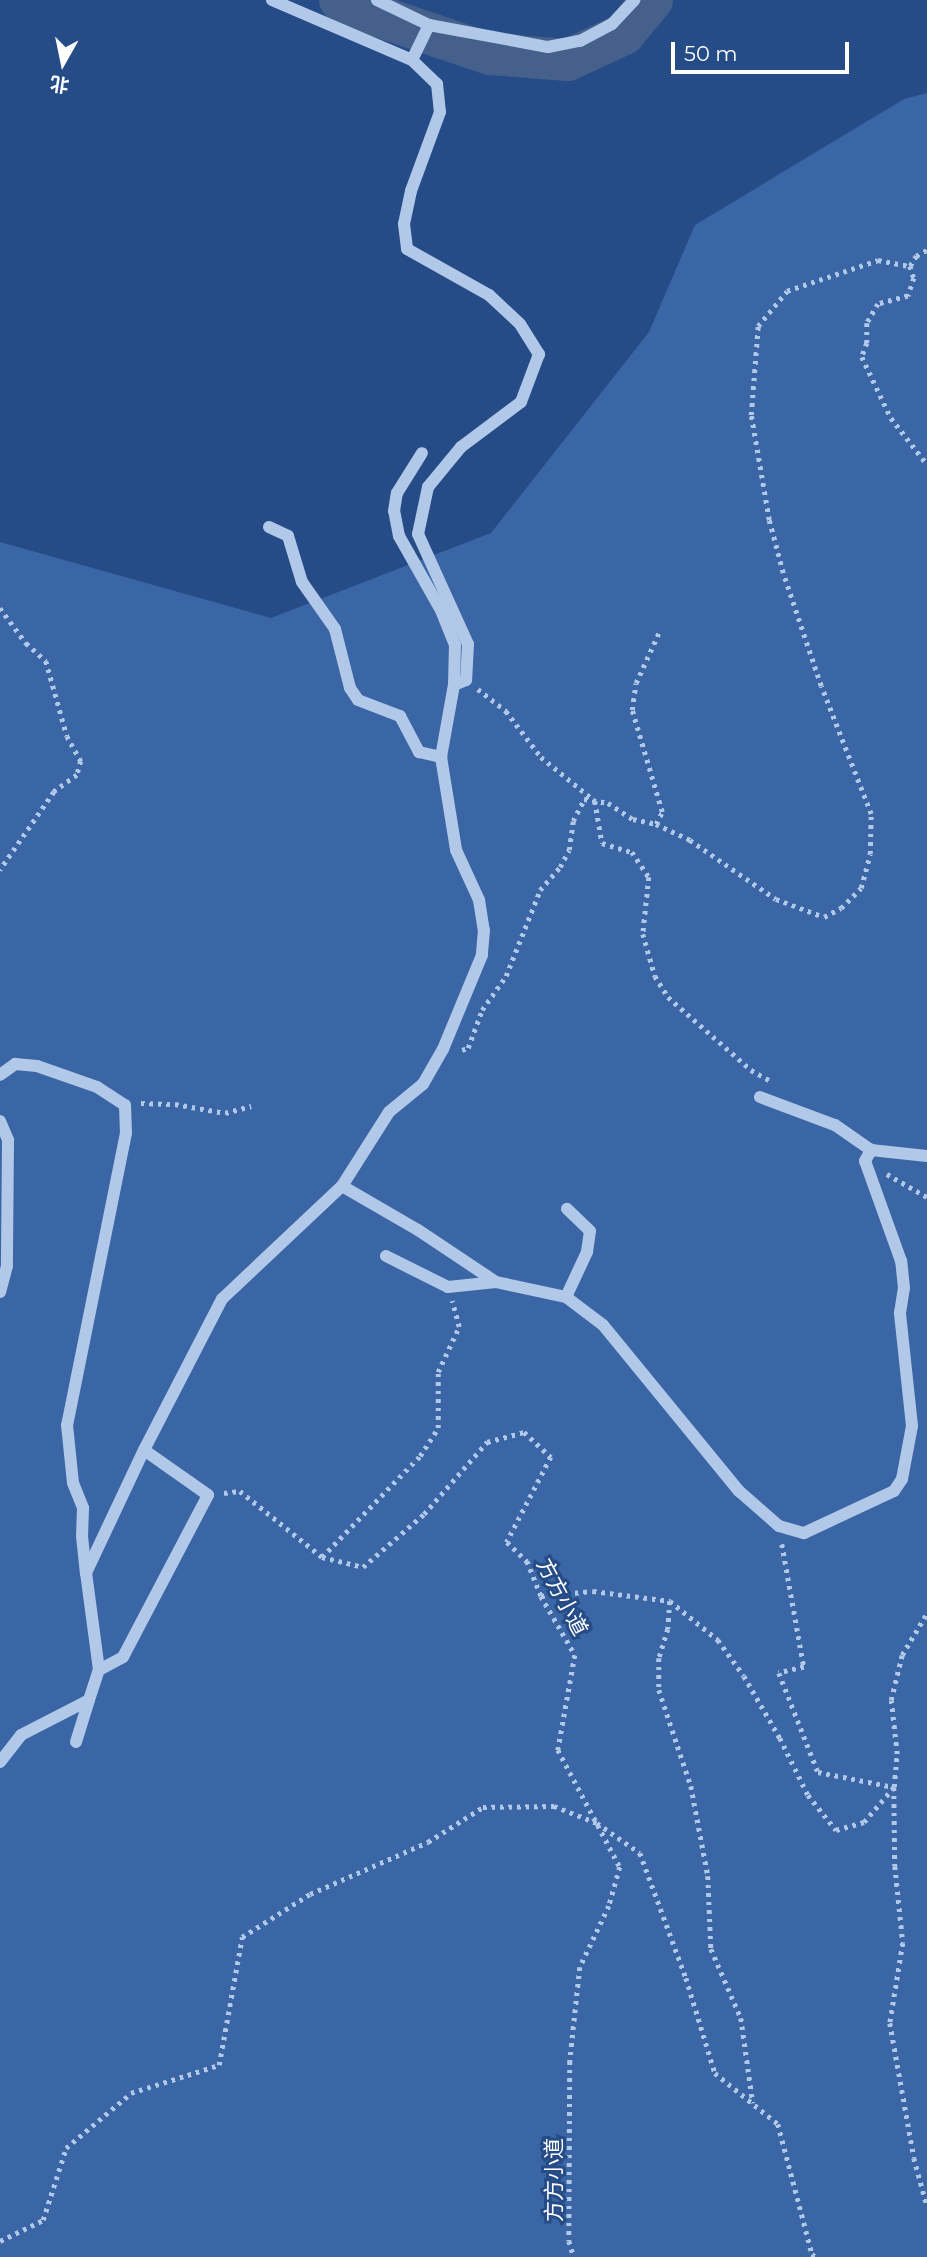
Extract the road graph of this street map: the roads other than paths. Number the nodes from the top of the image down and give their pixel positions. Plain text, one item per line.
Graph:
1 (272, 0) edge
2 (377, 0) edge
3 (634, 0) edge
4 (429, 25) junction
5 (412, 60) junction
6 (422, 453) dead end
7 (269, 527) dead end
8 (460, 682) junction
9 (441, 757) junction
10 (0, 1075) edge
11 (760, 1097) dead end
12 (0, 1121) edge
13 (868, 1156) junction
14 (927, 1156) edge
15 (342, 1186) junction
16 (567, 1209) dead end
17 (386, 1256) dead end
18 (496, 1282) junction
19 (0, 1292) edge
20 (566, 1297) junction
21 (144, 1450) junction
22 (86, 1573) junction
23 (99, 1670) junction
24 (89, 1700) junction
25 (76, 1742) dead end
26 (0, 1762) edge

1 - 5 street
2 - 4 street
3 - 4 street
4 - 5 street
5 - 8 street
6 - 8 street
7 - 9 street
8 - 9 street
9 - 15 street
10 - 22 street
11 - 13 street
12 - 19 street
13 - 14 street
13 - 20 street
15 - 18 street
15 - 21 street
16 - 20 street
17 - 18 street
18 - 20 street
21 - 22 street
21 - 23 street
22 - 23 street
23 - 24 street
24 - 25 street
24 - 26 street

